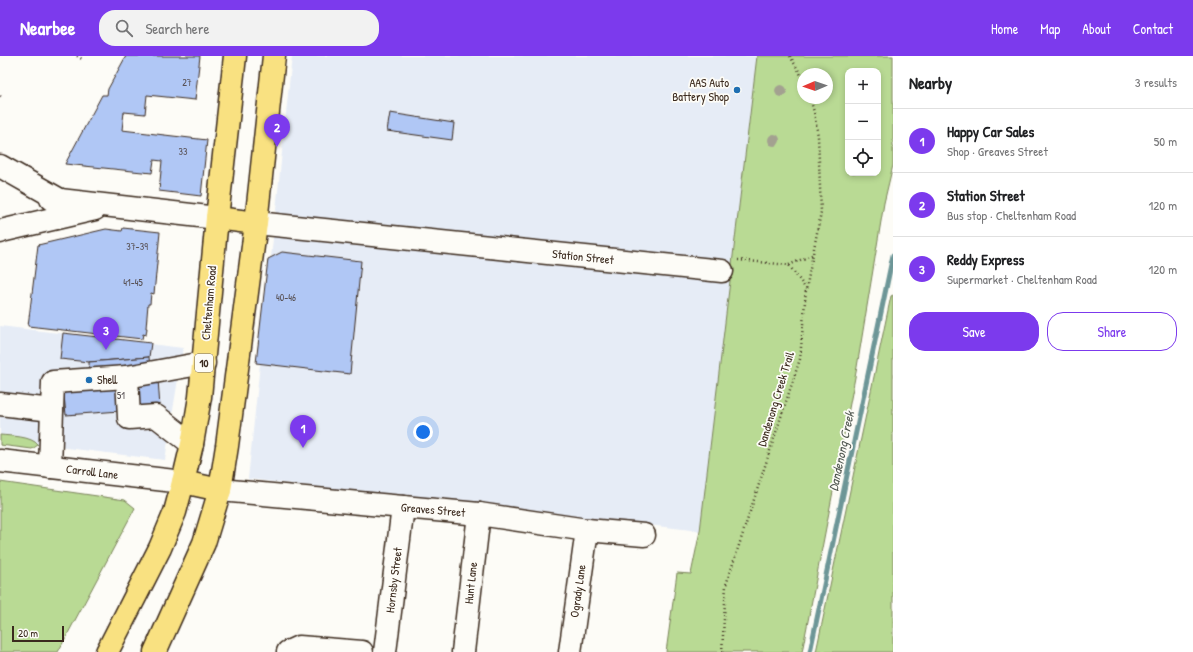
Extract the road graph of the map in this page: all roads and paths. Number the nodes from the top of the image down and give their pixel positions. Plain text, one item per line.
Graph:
1 (77, 56) edge
2 (235, 56) edge
3 (274, 56) edge
4 (790, 56) edge
5 (82, 59) dead end
6 (797, 68) edge
7 (812, 104) edge
8 (0, 166) edge
9 (110, 206) junction
10 (217, 218) junction
11 (256, 223) junction
12 (0, 232) edge
13 (814, 254) junction
14 (790, 265) junction
15 (722, 271) joint
16 (806, 290) junction
17 (204, 363) junction
18 (127, 377) junction
19 (0, 404) edge
20 (52, 410) junction
21 (192, 444) junction
22 (0, 461) edge
23 (50, 467) junction
24 (183, 482) junction
25 (220, 490) junction
26 (403, 507) junction
27 (479, 514) junction
28 (587, 530) junction
29 (644, 535) dead end
30 (107, 652) edge
31 (155, 652) edge
32 (288, 652) edge
33 (362, 652) edge
34 (384, 652) edge
35 (463, 652) edge
36 (570, 652) edge
37 (722, 652) edge

1 - 5 path
2 - 10 main road, Cheltenham Road / 10
3 - 11 main road
4 - 6 path
7 - 13 path, Dandenong Creek Trail
8 - 9 street, Station Street
9 - 10 street, Station Street
9 - 12 street, Station Street
10 - 11 main road, Station Street
10 - 17 main road, Cheltenham Road / 10
11 - 15 street, Station Street
11 - 25 main road
13 - 14 path
13 - 16 path, Dandenong Creek Trail
14 - 15 path
14 - 16 path
16 - 37 path, Dandenong Creek Trail
17 - 18 street
17 - 21 main road, Cheltenham Road / 10
18 - 20 street
18 - 21 street
19 - 20 street
20 - 23 street
21 - 24 main road, Cheltenham Road / 10
22 - 23 street, Carroll Lane
23 - 24 street, Carroll Lane
24 - 25 main road
24 - 30 main road, Cheltenham Road / 10
25 - 26 street, Greaves Street
25 - 31 main road
26 - 27 street, Greaves Street
26 - 34 street, Hornsby Street
27 - 28 street, Greaves Street
27 - 35 street, Hunt Lane
28 - 29 street, Greaves Street
28 - 36 street, Ogrady Lane
32 - 33 street

